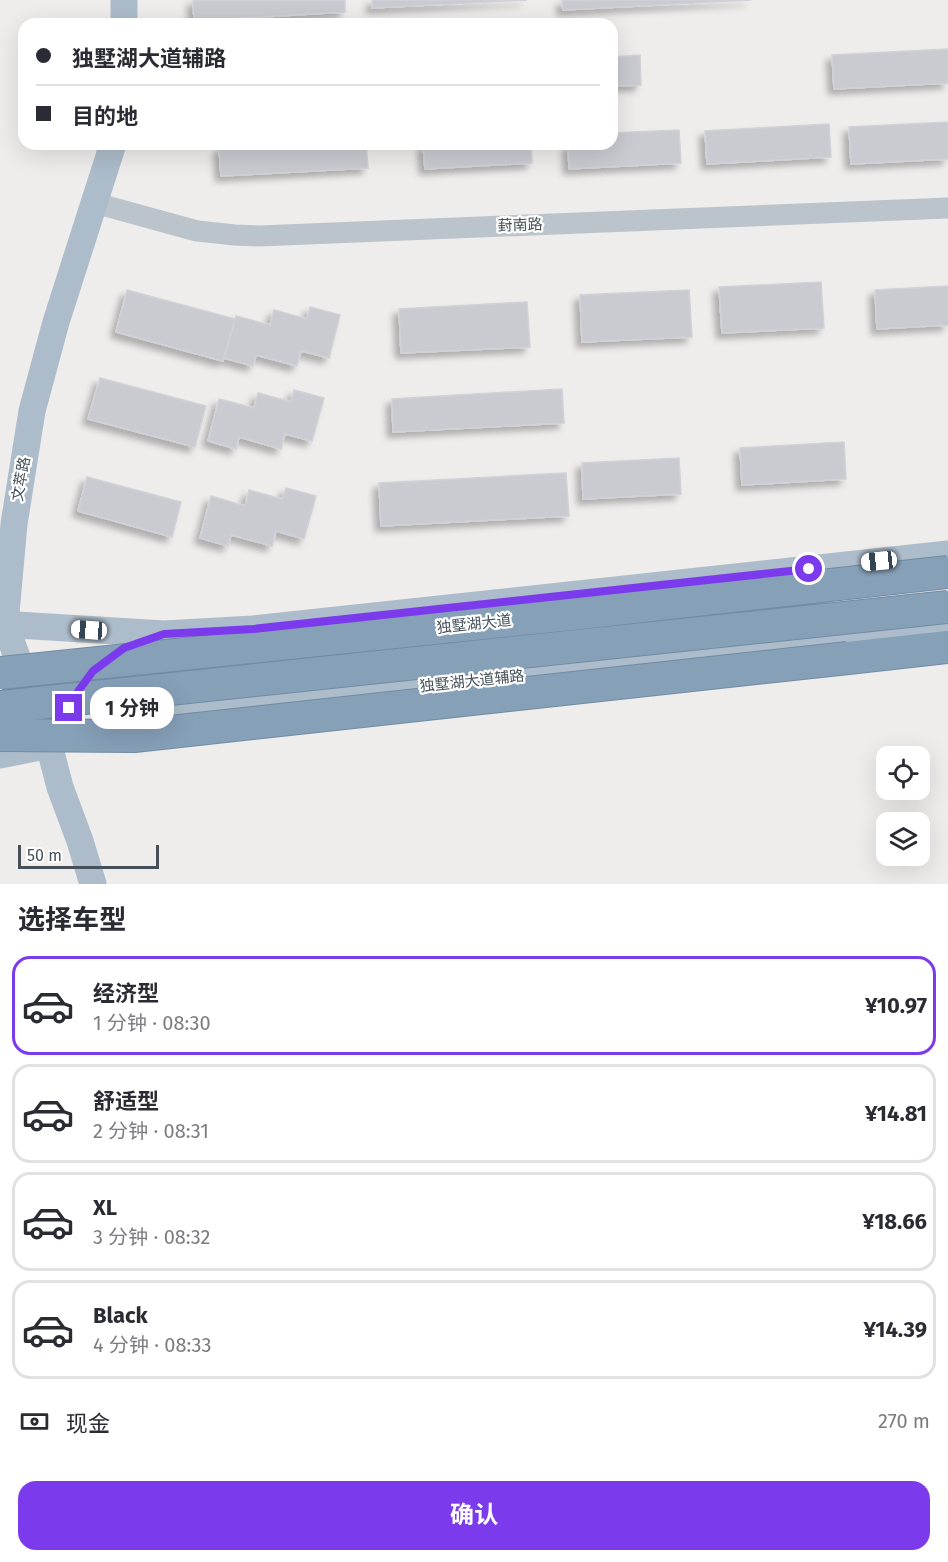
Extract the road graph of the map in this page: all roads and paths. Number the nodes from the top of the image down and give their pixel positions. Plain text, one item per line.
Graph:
1 (124, 0) edge
2 (124, 18) edge
3 (111, 150) edge
4 (95, 203) junction
5 (948, 208) edge
6 (948, 554) edge
7 (948, 572) edge
8 (948, 597) edge
9 (948, 607) edge
10 (3, 624) edge
11 (948, 627) edge
12 (164, 634) junction
13 (948, 634) edge
14 (857, 647) junction
15 (934, 648) edge
16 (92, 664) junction
17 (0, 666) edge
18 (0, 673) edge
19 (0, 707) edge
20 (0, 735) edge
21 (49, 745) junction
22 (0, 755) edge
23 (93, 884) edge

1 - 2 main road
3 - 4 main road, 文萃路
4 - 5 street, 葑南路
4 - 10 main road, 文萃路
6 - 12 main road
7 - 16 highway, 独墅湖大道, bridge
8 - 14 main road
9 - 19 highway, bridge
10 - 12 main road
10 - 21 main road, 文萃路
11 - 14 main road, 独墅湖大道辅路
12 - 21 main road
13 - 15 highway
14 - 15 highway
14 - 20 highway, bridge
14 - 21 main road, 独墅湖大道辅路
16 - 17 highway, bridge
16 - 18 highway, 独墅湖大道, bridge
21 - 22 main road, 独墅湖大道辅路
21 - 23 main road, 文萃路

